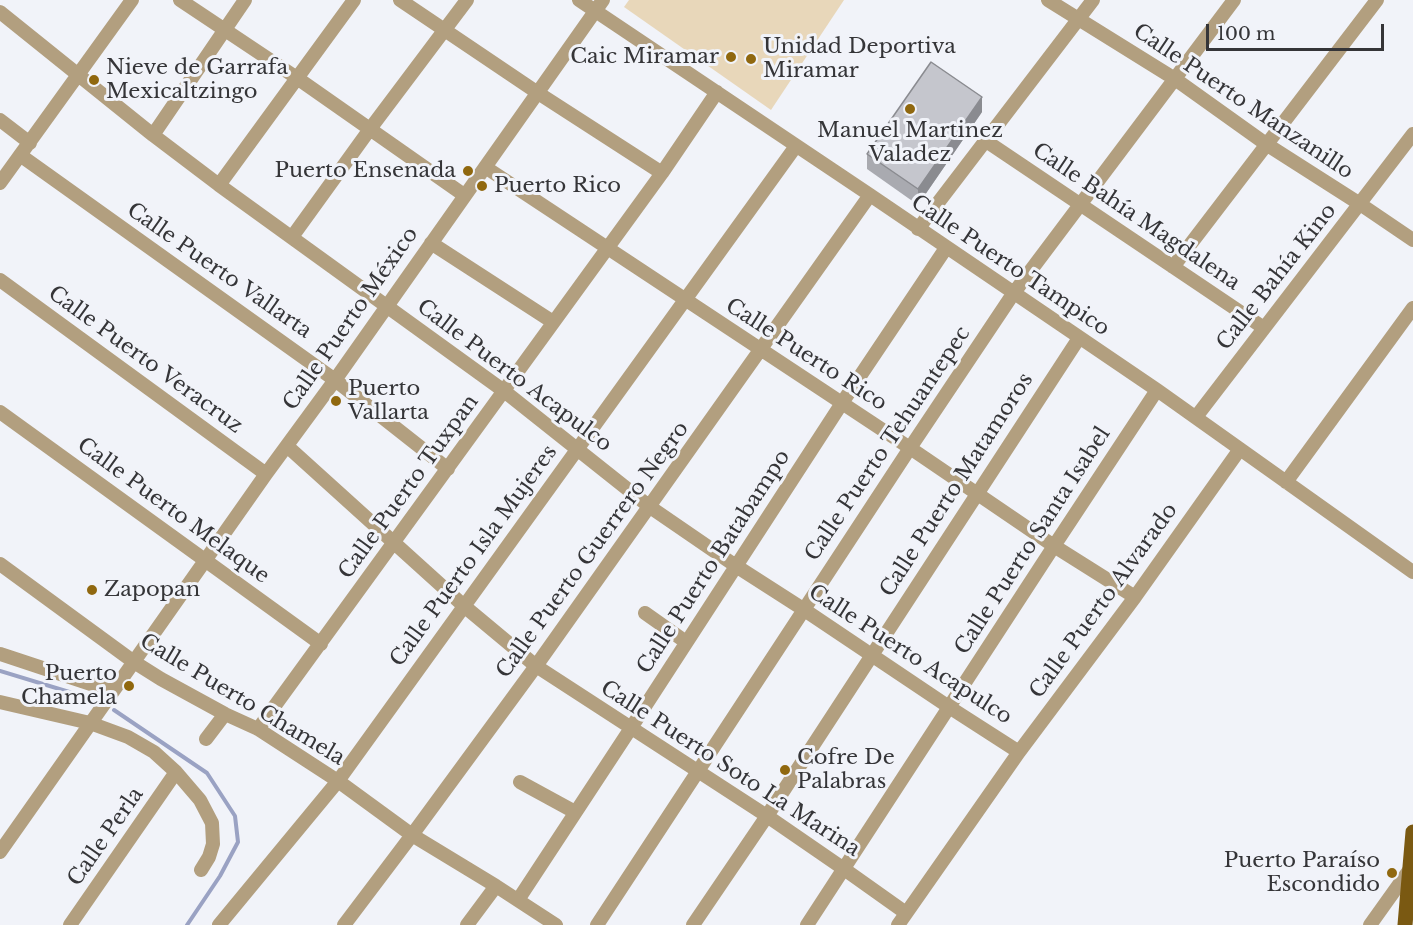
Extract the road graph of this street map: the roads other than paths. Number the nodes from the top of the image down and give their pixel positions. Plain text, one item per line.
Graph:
1 (132, 0) edge
2 (180, 0) edge
3 (245, 0) edge
4 (354, 0) edge
5 (400, 0) edge
6 (467, 0) edge
7 (579, 0) edge
8 (1048, 0) edge
9 (1093, 0) edge
10 (1234, 0) edge
11 (1377, 0) edge
12 (599, 6) edge
13 (0, 12) edge
14 (1079, 19) junction
15 (224, 29) junction
16 (445, 31) junction
17 (78, 74) junction
18 (297, 78) junction
19 (1175, 79) junction
20 (717, 92) junction
21 (538, 93) junction
22 (0, 120) edge
23 (370, 129) junction
24 (1413, 134) edge
25 (153, 135) junction
26 (986, 141) junction
27 (30, 143) junction
28 (1266, 144) junction
29 (796, 146) junction
30 (20, 155) junction
31 (484, 167) junction
32 (662, 173) junction
33 (0, 183) edge
34 (219, 185) junction
35 (464, 195) junction
36 (870, 195) junction
37 (1080, 204) junction
38 (1360, 204) junction
39 (918, 229) junction
40 (292, 237) junction
41 (1413, 240) edge
42 (431, 243) junction
43 (606, 248) junction
44 (946, 248) junction
45 (1173, 267) junction
46 (0, 280) edge
47 (1014, 294) junction
48 (686, 300) junction
49 (387, 307) junction
50 (1413, 308) edge
51 (553, 322) junction
52 (1264, 328) junction
53 (1079, 338) junction
54 (761, 350) junction
55 (336, 380) junction
56 (1157, 390) junction
57 (504, 391) junction
58 (842, 403) junction
59 (0, 412) edge
60 (1196, 417) junction
61 (287, 446) junction
62 (577, 448) junction
63 (910, 448) junction
64 (1240, 449) junction
65 (448, 469) junction
66 (266, 474) junction
67 (1286, 482) junction
68 (977, 493) junction
69 (650, 507) junction
70 (394, 542) junction
71 (1054, 546) junction
72 (205, 561) junction
73 (0, 564) edge
74 (736, 566) junction
75 (1413, 572) edge
76 (1135, 597) junction
77 (464, 606) junction
78 (803, 609) junction
79 (645, 613) dead end
80 (686, 642) junction
81 (321, 644) junction
82 (0, 654) edge
83 (871, 655) junction
84 (134, 662) junction
85 (536, 666) junction
86 (112, 691) junction
87 (0, 702) edge
88 (949, 707) junction
89 (225, 714) junction
90 (90, 723) junction
91 (631, 728) junction
92 (258, 729) junction
93 (206, 739) dead end
94 (1019, 752) junction
95 (176, 772) junction
96 (698, 772) junction
97 (338, 781) junction
98 (520, 782) dead end
99 (575, 812) junction
100 (767, 816) junction
101 (1413, 832) edge
102 (412, 835) junction
103 (0, 852) edge
104 (844, 869) junction
105 (201, 870) dead end
106 (1410, 870) junction
107 (496, 886) junction
108 (518, 900) junction
109 (902, 919) edge
110 (70, 925) edge
111 (219, 925) edge
112 (344, 925) edge
113 (467, 925) edge
114 (556, 925) edge
115 (597, 925) edge
116 (693, 925) edge
117 (807, 925) edge
118 (1370, 925) edge
119 (1405, 925) edge

1 - 17 street
2 - 15 street
3 - 15 street
4 - 18 street
5 - 16 street
6 - 16 street
7 - 12 street, Calle Puerto Tampico
8 - 14 street, Calle Puerto Manzanillo
9 - 14 street
10 - 19 street, Calle Puerto Tehuantepec
11 - 28 street
12 - 20 street, Calle Puerto Tampico
12 - 21 street, Calle Puerto México
13 - 17 street, Calle Puerto Acapulco
14 - 19 street, Calle Puerto Manzanillo
14 - 26 street
15 - 18 street
15 - 25 street
16 - 21 street
16 - 23 street
17 - 25 street, Calle Puerto Acapulco
17 - 27 street
18 - 23 street
18 - 34 street
19 - 28 street, Calle Puerto Manzanillo
19 - 37 street, Calle Puerto Tehuantepec
20 - 29 street, Calle Puerto Tampico
20 - 32 street, Calle Puerto Tuxpan
21 - 31 street, Calle Puerto México
21 - 32 street
22 - 27 street
23 - 35 street
23 - 40 street
24 - 38 street, Calle Bahía Kino
25 - 34 street, Calle Puerto Acapulco
26 - 37 street, Calle Bahía Magdalena
26 - 39 street
27 - 30 street
28 - 38 street, Calle Puerto Manzanillo
28 - 45 street
29 - 36 street, Calle Puerto Tampico
29 - 48 street, Calle Puerto Isla Mujeres
30 - 33 street
30 - 55 street, Calle Puerto Vallarta
31 - 35 street, Calle Puerto México
31 - 43 street, Calle Puerto Rico
32 - 43 street, Calle Puerto Tuxpan
34 - 40 street, Calle Puerto Acapulco
35 - 42 street, Calle Puerto México
36 - 39 street, Calle Puerto Tampico
36 - 54 street, Calle Puerto Guerrero Negro
37 - 45 street, Calle Bahía Magdalena
37 - 47 street, Calle Puerto Tehuantepec
38 - 41 street, Calle Puerto Manzanillo
38 - 52 street, Calle Bahía Kino
39 - 44 street, Calle Puerto Tampico
40 - 49 street, Calle Puerto Acapulco
42 - 49 street, Calle Puerto México
42 - 51 street
43 - 48 street, Calle Puerto Rico
43 - 51 street, Calle Puerto Tuxpan
44 - 47 street, Calle Puerto Tampico
44 - 58 street, Calle Puerto Batabampo
45 - 52 street, Calle Bahía Magdalena
46 - 66 street, Calle Puerto Veracruz
47 - 53 street, Calle Puerto Tampico
47 - 63 street, Calle Puerto Tehuantepec
48 - 54 street, Calle Puerto Rico
48 - 62 street, Calle Puerto Isla Mujeres
49 - 55 street, Calle Puerto México
49 - 57 street, Calle Puerto Acapulco
50 - 67 street
51 - 57 street, Calle Puerto Tuxpan
52 - 60 street, Calle Bahía Kino
53 - 56 street, Calle Puerto Tampico
53 - 68 street, Calle Puerto Matamoros
54 - 58 street, Calle Puerto Rico
54 - 69 street, Calle Puerto Guerrero Negro
55 - 61 street, Calle Puerto México
55 - 65 street, Calle Puerto Vallarta
56 - 60 street, Calle Puerto Tampico
56 - 71 street, Calle Puerto Santa Isabel
57 - 62 street, Calle Puerto Acapulco
57 - 65 street, Calle Puerto Tuxpan
58 - 63 street, Calle Puerto Rico
58 - 74 street, Calle Puerto Batabampo
59 - 72 street, Calle Puerto Melaque
60 - 64 street, Calle Puerto Tampico
61 - 66 street, Calle Puerto México
61 - 70 street, Calle Puerto Soto La Marina
62 - 69 street, Calle Puerto Acapulco
62 - 77 street, Calle Puerto Isla Mujeres
63 - 68 street, Calle Puerto Rico
63 - 78 street, Calle Puerto Tehuantepec
64 - 67 street, Calle Puerto Tampico
64 - 76 street, Calle Puerto Alvarado
65 - 70 street, Calle Puerto Tuxpan
66 - 72 street, Calle Puerto México
67 - 75 street, Calle Puerto Tampico
68 - 71 street, Calle Puerto Rico
68 - 83 street, Calle Puerto Matamoros
69 - 74 street, Calle Puerto Acapulco
69 - 85 street, Calle Puerto Guerrero Negro
70 - 77 street, Calle Puerto Soto La Marina
70 - 81 street, Calle Puerto Tuxpan
71 - 76 street, Calle Puerto Rico
71 - 88 street, Calle Puerto Santa Isabel
72 - 81 street, Calle Puerto Melaque
72 - 84 street, Calle Puerto México
73 - 84 street, Calle Puerto Chamela
74 - 78 street, Calle Puerto Acapulco
74 - 80 street, Calle Puerto Batabampo
76 - 94 street, Calle Puerto Alvarado
77 - 85 street, Calle Puerto Soto La Marina
77 - 97 street, Calle Puerto Isla Mujeres
78 - 83 street, Calle Puerto Acapulco
78 - 96 street, Calle Puerto Tehuantepec
79 - 80 street
80 - 91 street, Calle Puerto Batabampo
81 - 92 street, Calle Puerto Tuxpan
82 - 86 street
83 - 88 street, Calle Puerto Acapulco
83 - 100 street, Calle Puerto Matamoros
84 - 86 street, Calle Puerto México
84 - 89 street, Calle Puerto Chamela
85 - 91 street, Calle Puerto Soto La Marina
85 - 102 street, Calle Puerto Guerrero Negro
86 - 90 street, Calle Puerto México
87 - 90 street
88 - 94 street, Calle Puerto Acapulco
88 - 104 street, Calle Puerto Santa Isabel
89 - 92 street, Calle Puerto Chamela
89 - 93 street
90 - 95 street
90 - 103 street, Calle Puerto México
91 - 96 street, Calle Puerto Soto La Marina
91 - 99 street, Calle Puerto Batabampo
92 - 97 street, Calle Puerto Chamela
94 - 109 street, Calle Puerto Alvarado
95 - 105 street
95 - 110 street, Calle Perla
96 - 100 street, Calle Puerto Soto La Marina
96 - 115 street, Calle Puerto Tehuantepec
97 - 102 street, Calle Puerto Chamela
97 - 111 street, Calle Puerto Isla Mujeres
98 - 99 street
99 - 108 street, Calle Puerto Batabampo
100 - 104 street, Calle Puerto Soto La Marina
100 - 116 street, Calle Puerto Matamoros
101 - 106 main road
102 - 107 street, Calle Puerto Chamela
102 - 112 street, Calle Puerto Guerrero Negro
104 - 109 street, Calle Puerto Soto La Marina
104 - 117 street, Calle Puerto Santa Isabel
106 - 118 street
106 - 119 main road
107 - 108 street, Calle Puerto Chamela
107 - 113 street
108 - 114 street, Calle Puerto Chamela

